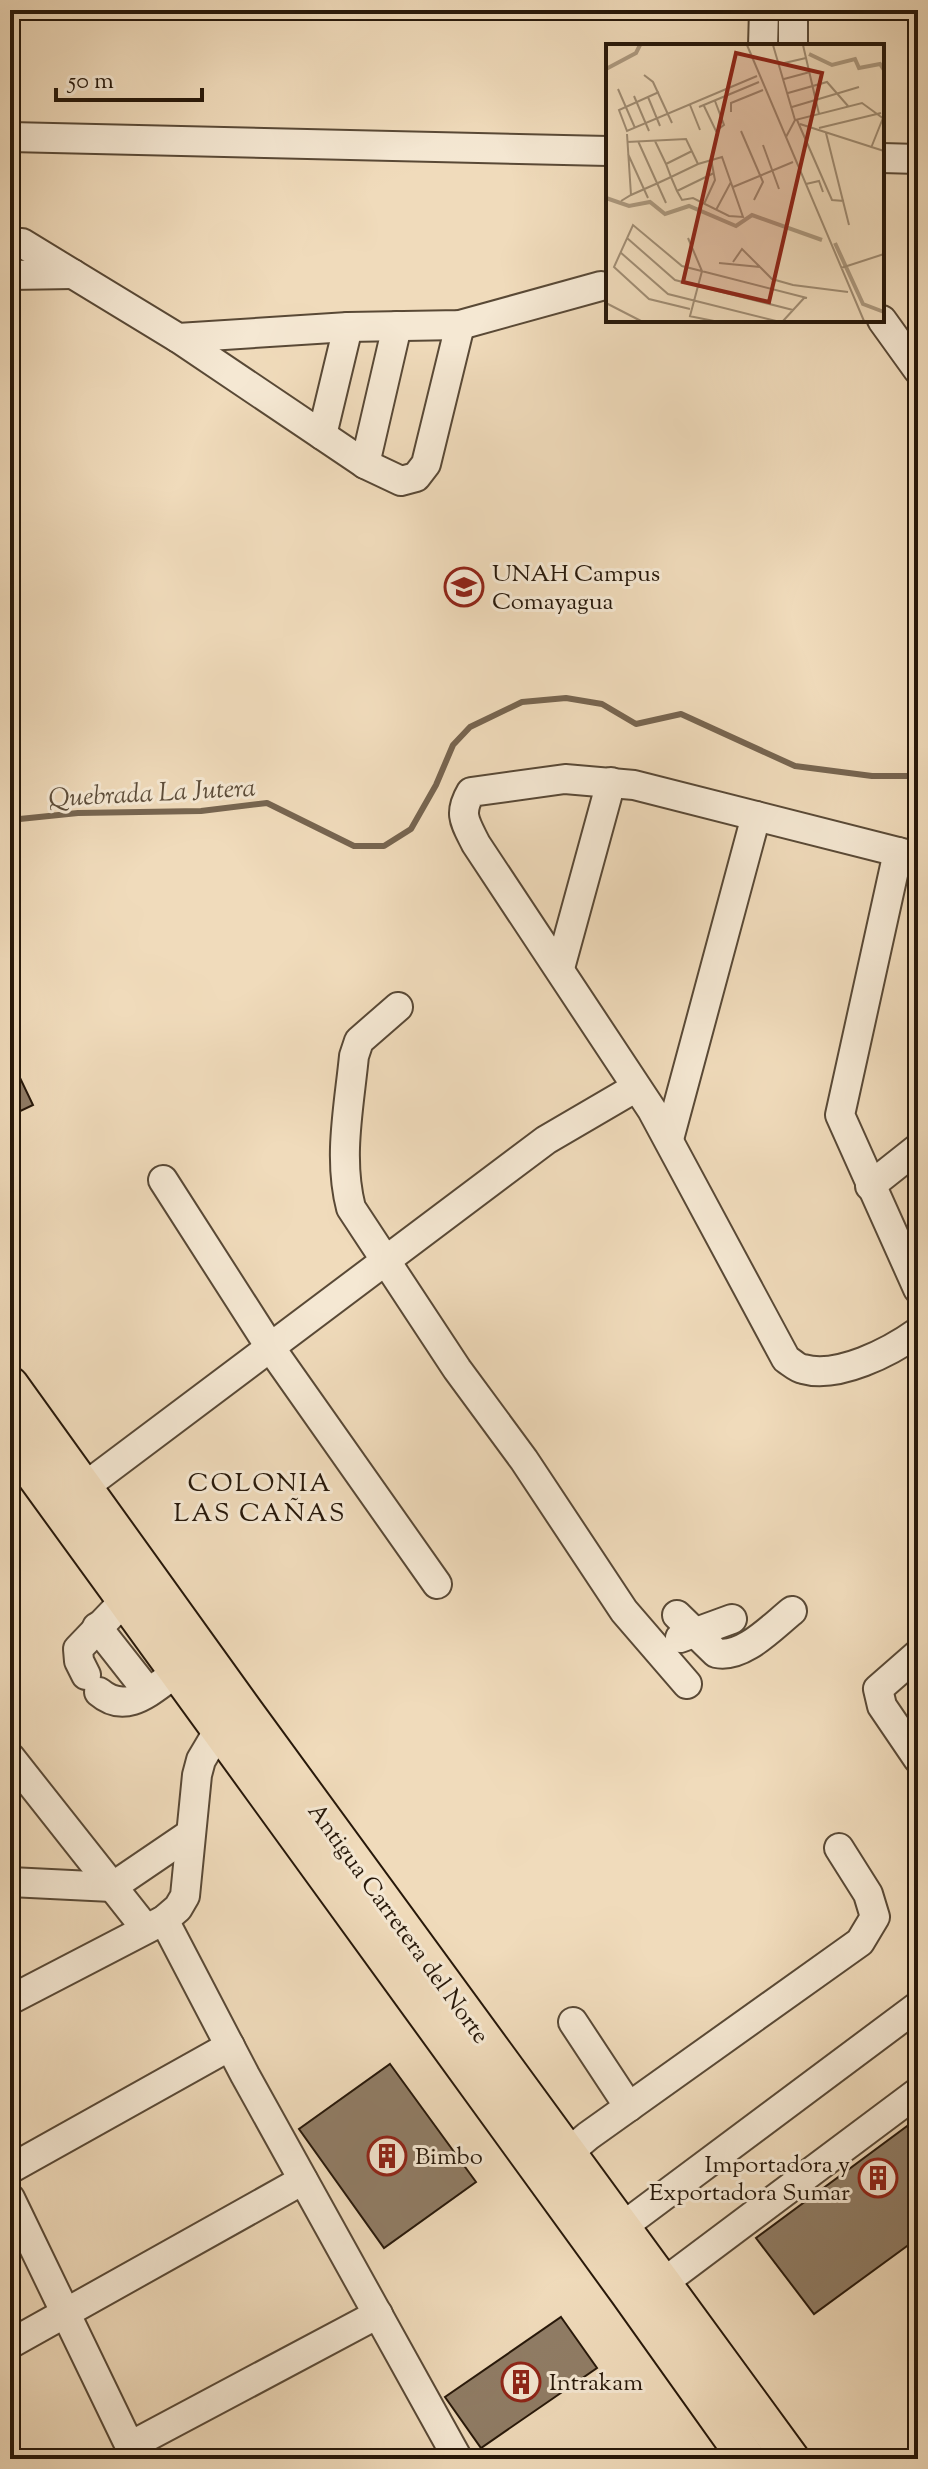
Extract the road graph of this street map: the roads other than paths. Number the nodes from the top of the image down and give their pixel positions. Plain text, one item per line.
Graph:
1 (764, 10) edge
2 (793, 10) edge
3 (763, 44) edge
4 (793, 44) edge
5 (10, 137) edge
6 (606, 151) edge
7 (884, 158) edge
8 (918, 159) edge
9 (10, 243) edge
10 (75, 274) junction
11 (10, 275) edge
12 (601, 286) dead end
13 (883, 322) edge
14 (460, 325) junction
15 (397, 326) junction
16 (348, 327) junction
17 (178, 338) junction
18 (918, 370) edge
19 (322, 435) junction
20 (365, 464) junction
21 (611, 782) junction
22 (756, 816) junction
23 (908, 855) edge
24 (560, 968) junction
25 (398, 1007) dead end
26 (635, 1088) junction
27 (669, 1139) junction
28 (918, 1148) edge
29 (163, 1180) dead end
30 (870, 1186) junction
31 (384, 1259) junction
32 (918, 1289) edge
33 (918, 1332) edge
34 (270, 1347) junction
35 (10, 1385) edge
36 (10, 1441) edge
37 (83, 1488) junction
38 (437, 1584) dead end
39 (124, 1601) junction
40 (792, 1611) dead end
41 (732, 1619) dead end
42 (686, 1623) junction
43 (97, 1627) junction
44 (656, 1648) junction
45 (918, 1654) edge
46 (162, 1682) junction
47 (687, 1684) dead end
48 (220, 1728) junction
49 (10, 1757) edge
50 (918, 1759) edge
51 (190, 1834) junction
52 (839, 1848) dead end
53 (10, 1882) edge
54 (112, 1887) junction
55 (155, 1924) junction
56 (10, 2000) edge
57 (918, 2006) edge
58 (573, 2022) dead end
59 (230, 2046) junction
60 (918, 2092) edge
61 (629, 2107) junction
62 (568, 2153) junction
63 (10, 2169) edge
64 (303, 2180) junction
65 (10, 2198) edge
66 (622, 2227) junction
67 (663, 2283) junction
68 (66, 2313) junction
69 (378, 2314) junction
70 (10, 2344) edge
71 (133, 2452) edge
72 (452, 2457) edge
73 (747, 2459) edge
74 (791, 2459) edge

1 - 3 street
2 - 4 street
5 - 6 street
7 - 8 street
9 - 10 street
10 - 11 street
10 - 17 street
12 - 14 street
13 - 18 street
14 - 15 street
14 - 20 street
15 - 16 street
15 - 20 street
16 - 17 street
16 - 19 street
17 - 19 street
19 - 20 street
21 - 22 street
21 - 24 street
21 - 24 street
22 - 23 street
22 - 27 street
23 - 30 street
24 - 26 street
25 - 31 street
26 - 27 street
26 - 31 street
27 - 33 street
28 - 30 street
29 - 34 street
30 - 32 street
31 - 34 street
31 - 44 street
34 - 37 street
34 - 38 street
35 - 37 main road, Antigua Carretera del Norte
36 - 39 main road, Antigua Carretera del Norte
37 - 62 main road, Antigua Carretera del Norte
39 - 43 street
39 - 46 main road, Antigua Carretera del Norte
40 - 42 street
41 - 42 street
42 - 44 street
43 - 46 street
43 - 46 street
44 - 47 street
45 - 50 street
46 - 48 main road, Antigua Carretera del Norte
48 - 51 street
48 - 73 main road, Antigua Carretera del Norte
49 - 54 street
51 - 54 street
51 - 55 street
52 - 61 street
53 - 54 street
54 - 55 street
55 - 56 street
55 - 59 street
57 - 66 street
58 - 61 street
59 - 63 street
59 - 64 street
60 - 67 street
61 - 62 street
62 - 66 main road, Antigua Carretera del Norte
64 - 68 street
64 - 69 street
65 - 68 street
66 - 67 main road, Antigua Carretera del Norte
67 - 74 main road, Antigua Carretera del Norte
68 - 70 street
68 - 71 street
69 - 71 street
69 - 72 street

